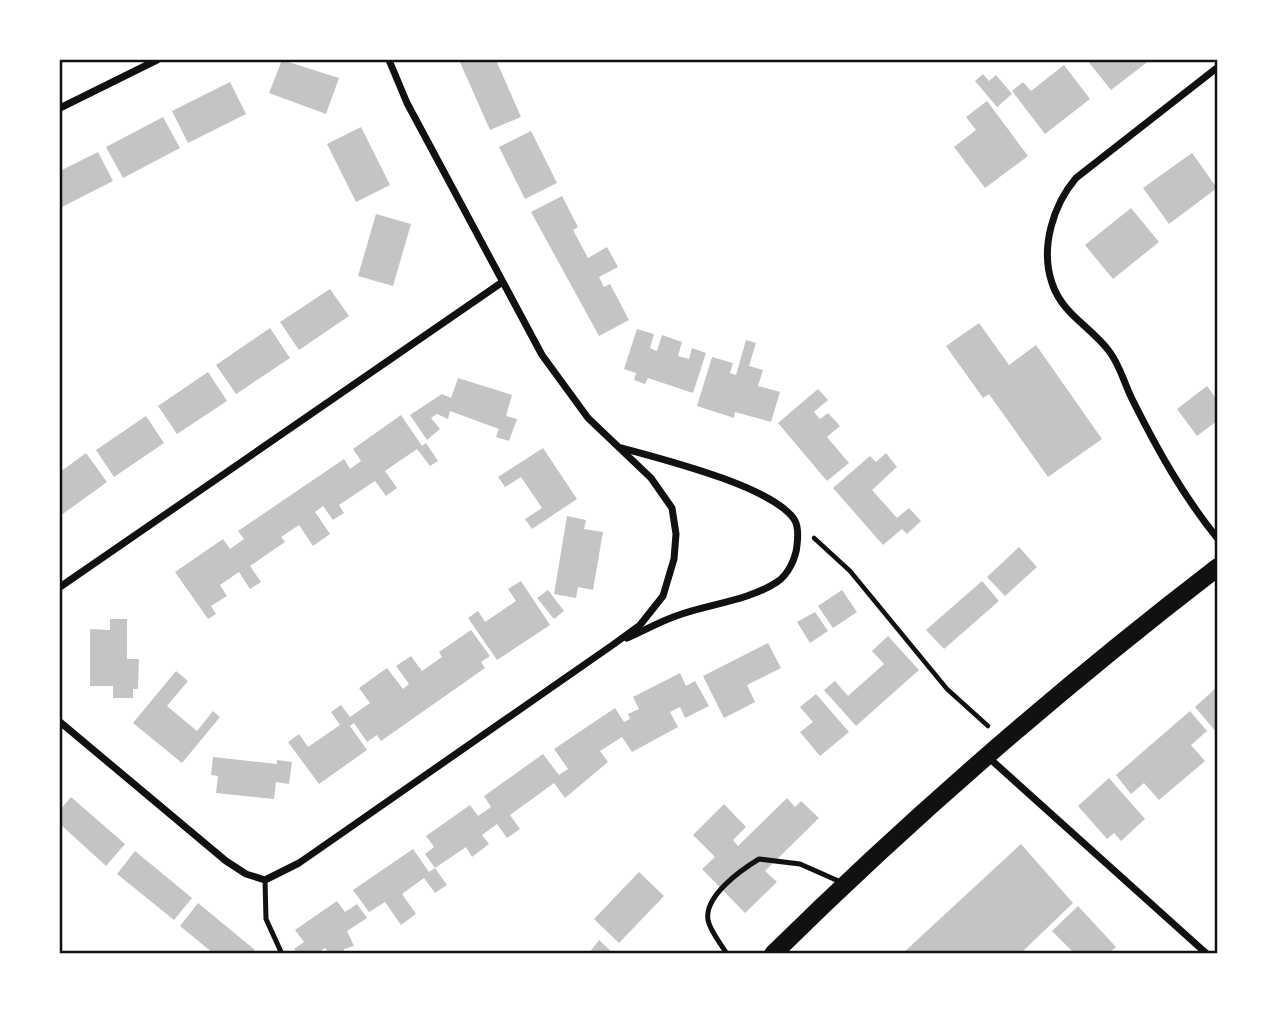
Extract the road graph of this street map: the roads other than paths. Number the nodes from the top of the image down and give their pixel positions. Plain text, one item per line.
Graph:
1 (157, 60) edge
2 (389, 60) edge
3 (1217, 67) edge
4 (60, 108) edge
5 (501, 282) junction
6 (618, 446) junction
7 (1217, 539) edge
8 (1217, 567) edge
9 (60, 587) edge
10 (614, 644) junction
11 (60, 722) edge
12 (987, 757) junction
13 (265, 880) junction
14 (845, 884) junction
15 (282, 954) edge
16 (727, 954) edge
17 (773, 954) edge
18 (1207, 954) edge

1 - 4 street
2 - 5 street
3 - 7 street
5 - 6 street
5 - 9 street
6 - 10 street
6 - 10 street
8 - 12 main road
10 - 13 street
11 - 13 street
12 - 14 main road
12 - 18 street
13 - 15 lane
14 - 16 lane
14 - 17 main road

